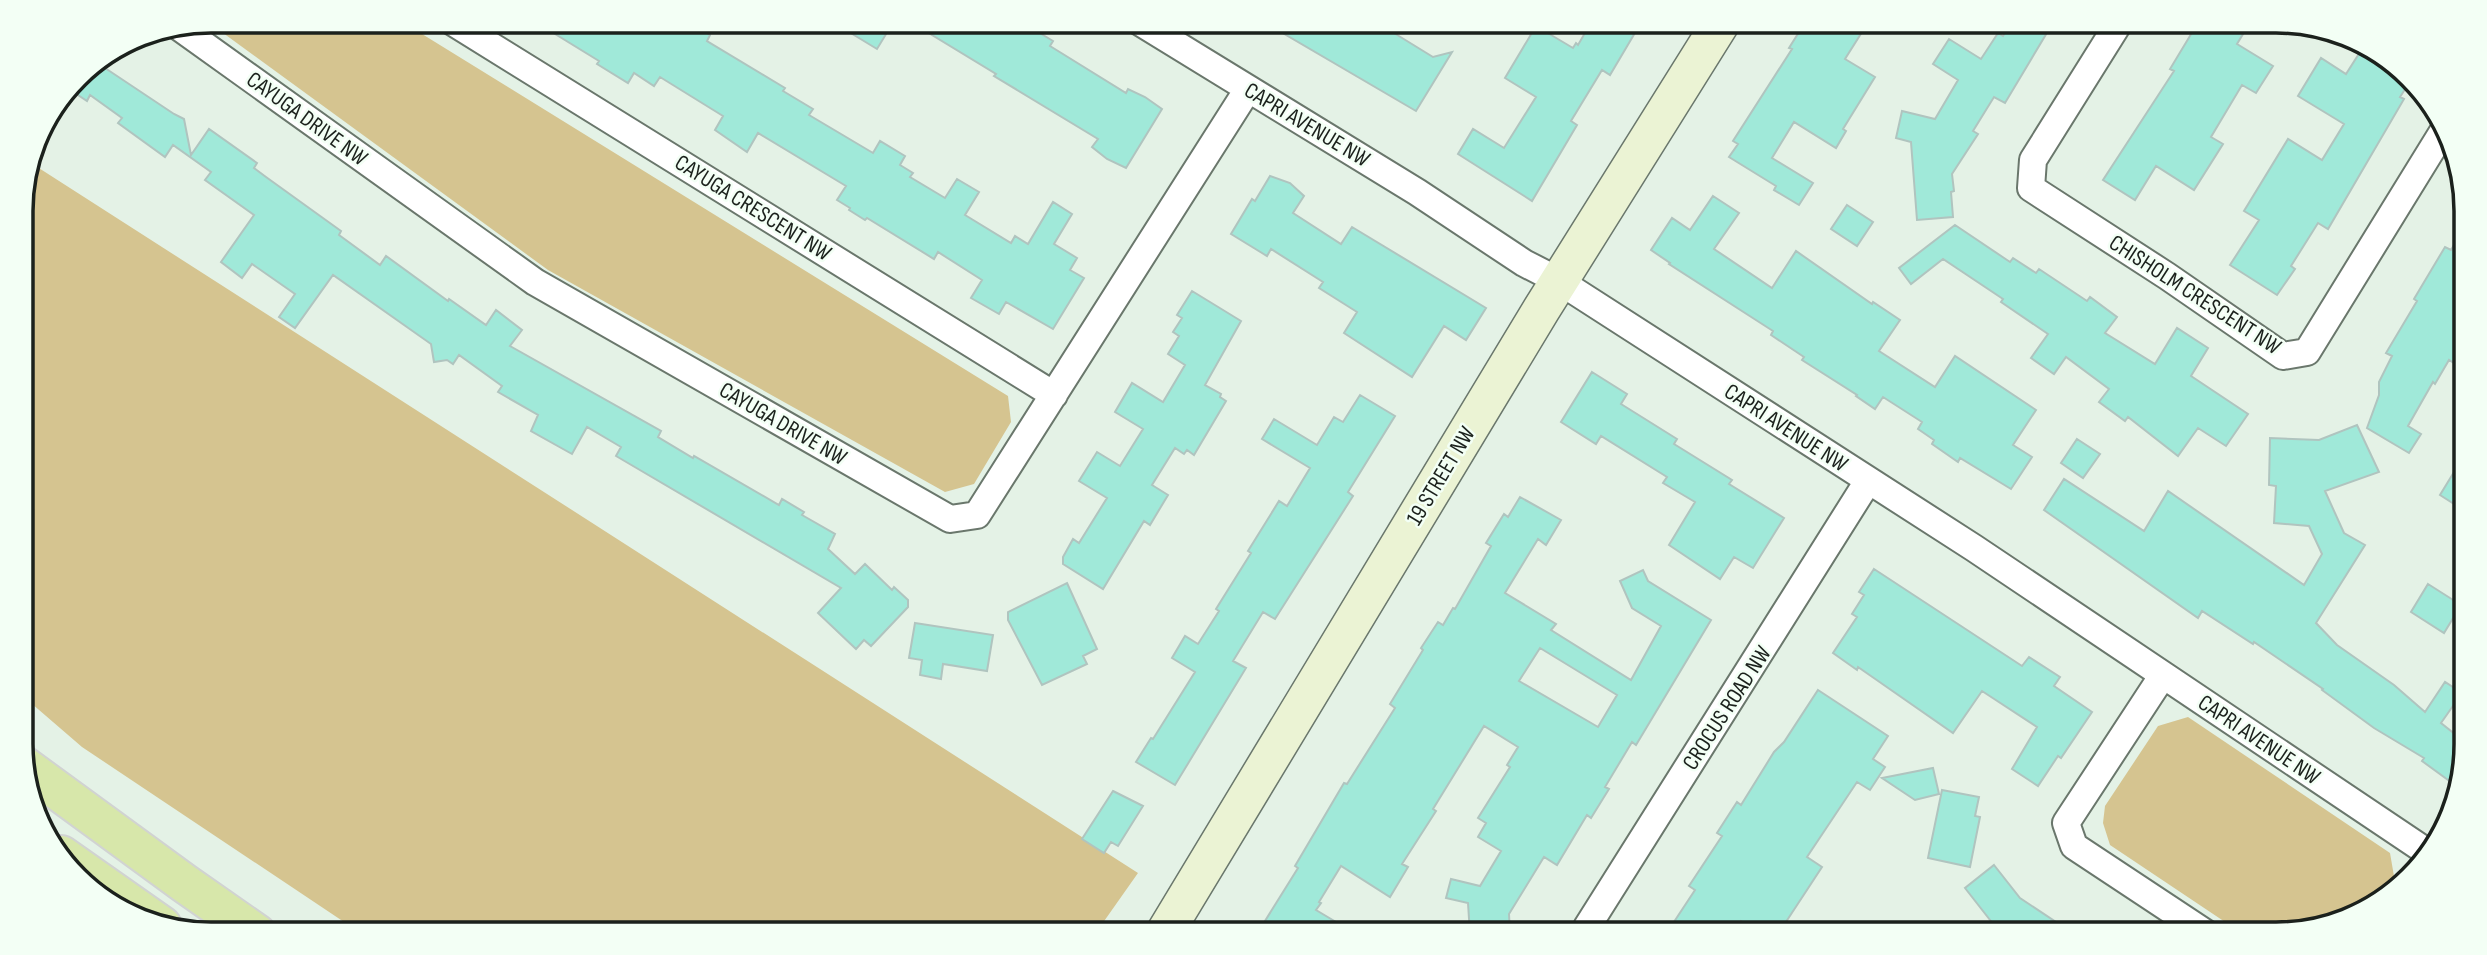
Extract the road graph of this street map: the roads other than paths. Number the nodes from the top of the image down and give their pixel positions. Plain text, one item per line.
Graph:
1 (470, 33) edge
2 (1157, 33) edge
3 (1714, 33) edge
4 (2112, 33) edge
5 (190, 35) edge
6 (1248, 89) junction
7 (2438, 139) edge
8 (1559, 281) junction
9 (1054, 395) junction
10 (1868, 481) junction
11 (2163, 675) junction
12 (36, 775) edge
13 (2420, 847) edge
14 (97, 880) edge
15 (120, 896) edge
16 (1590, 921) edge
17 (2187, 921) edge
18 (240, 922) edge
19 (1172, 922) edge

1 - 9 street, CAYUGA CRESCENT NW
2 - 6 street, CAPRI AVENUE NW
3 - 8 street, 19 STREET NW
4 - 7 street, CHISHOLM CRESCENT NW
5 - 9 street, CAYUGA DRIVE NW
6 - 8 street, CAPRI AVENUE NW
6 - 9 street, CAYUGA DRIVE NW
8 - 10 street, CAPRI AVENUE NW
8 - 19 street, 19 STREET NW
10 - 11 street, CAPRI AVENUE NW
10 - 16 street, CROCUS ROAD NW
11 - 13 street, CAPRI AVENUE NW
11 - 17 street
12 - 18 main road
14 - 15 main road

